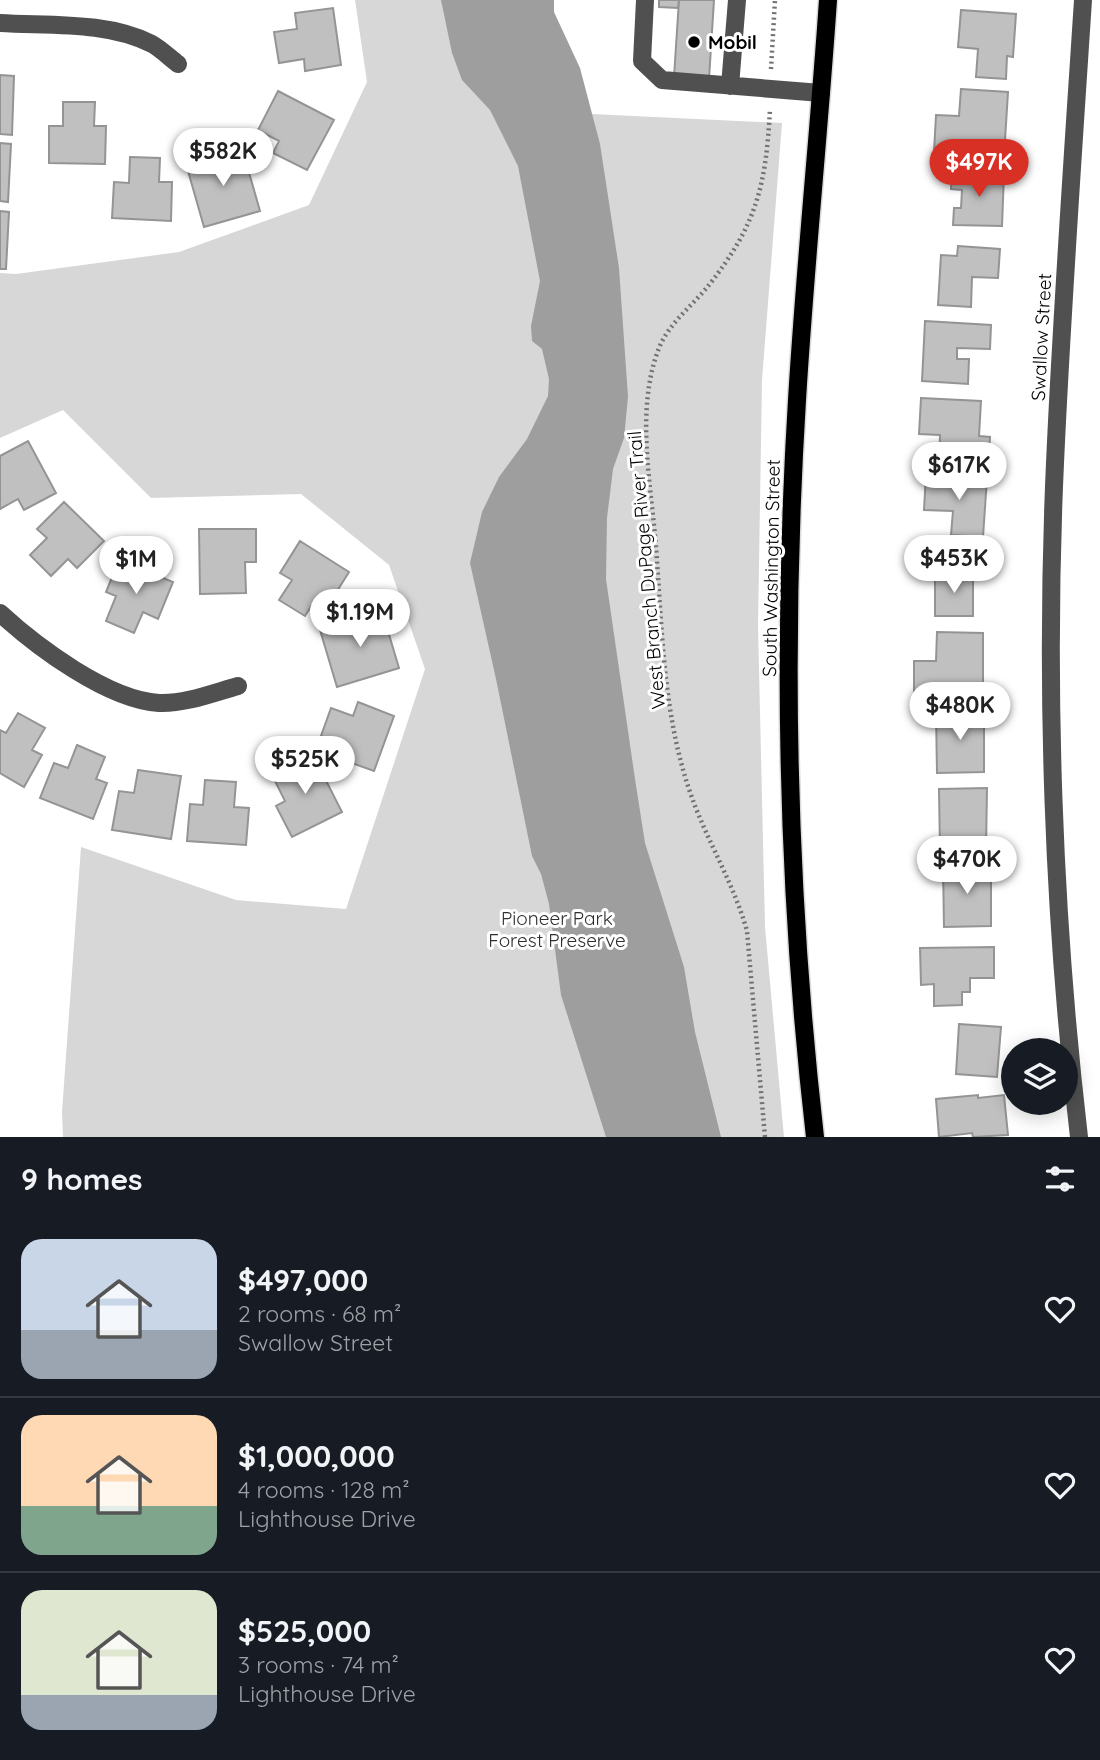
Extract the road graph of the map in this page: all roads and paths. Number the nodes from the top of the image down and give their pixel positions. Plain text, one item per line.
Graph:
1 (645, 0) edge
2 (737, 0) edge
3 (775, 0) edge
4 (828, 0) edge
5 (1083, 0) edge
6 (0, 23) edge
7 (178, 64) dead end
8 (771, 65) dead end
9 (730, 86) junction
10 (821, 93) junction
11 (770, 104) dead end
12 (0, 614) edge
13 (238, 686) dead end
14 (765, 1137) edge
15 (816, 1137) edge
16 (1079, 1137) edge

1 - 9 street
2 - 9 street
3 - 8 path
4 - 10 main road, South Washington Street
5 - 16 street, Swallow Street
6 - 7 street
9 - 10 street
10 - 15 main road, South Washington Street
11 - 14 path, West Branch DuPage River Trail
12 - 13 street

